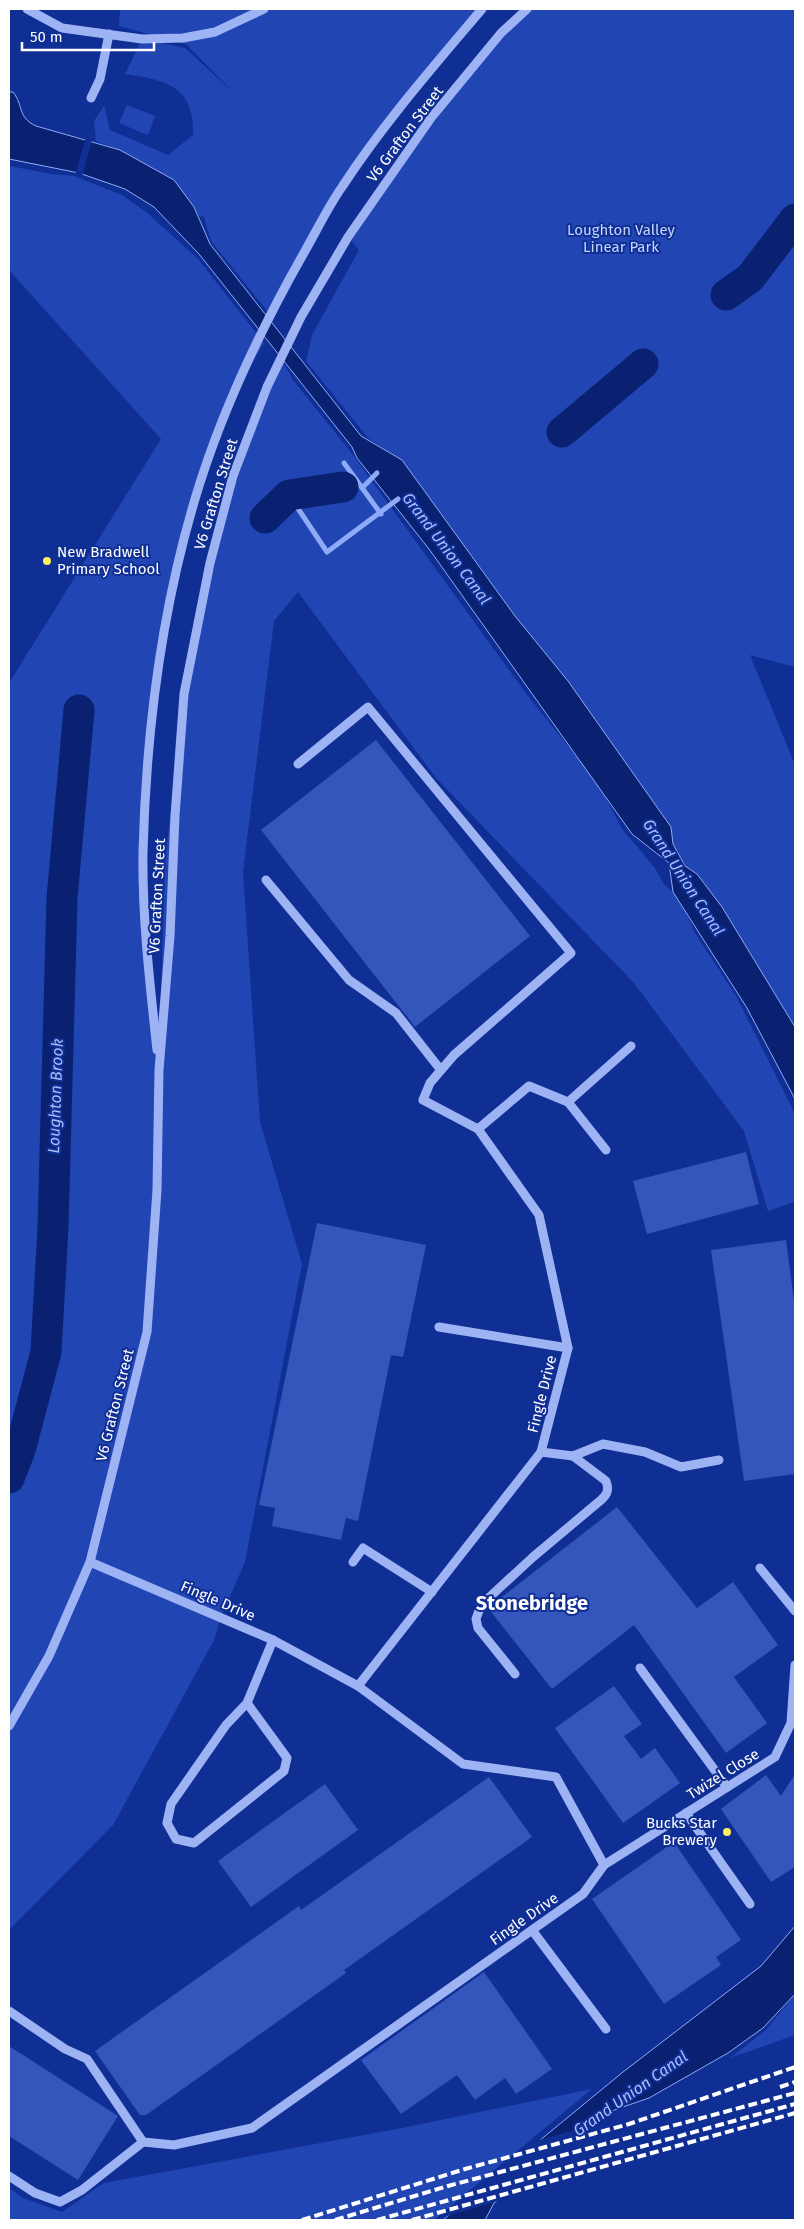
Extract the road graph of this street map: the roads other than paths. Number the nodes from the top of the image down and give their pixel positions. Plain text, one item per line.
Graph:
1 (27, 9) edge
2 (264, 9) edge
3 (482, 9) edge
4 (527, 9) edge
5 (109, 34) junction
6 (91, 98) dead end
7 (298, 764) dead end
8 (266, 880) dead end
9 (631, 1046) dead end
10 (440, 1069) junction
11 (159, 1070) junction
12 (568, 1102) junction
13 (478, 1129) junction
14 (606, 1150) dead end
15 (439, 1326) dead end
16 (568, 1348) junction
17 (541, 1452) junction
18 (573, 1456) junction
19 (719, 1460) dead end
20 (90, 1562) junction
21 (353, 1562) dead end
22 (760, 1568) dead end
23 (432, 1592) junction
24 (795, 1611) edge
25 (273, 1640) junction
26 (795, 1665) edge
27 (640, 1668) dead end
28 (515, 1674) dead end
29 (358, 1686) junction
30 (247, 1703) junction
31 (9, 1726) edge
32 (727, 1787) junction
33 (686, 1813) junction
34 (604, 1865) junction
35 (750, 1904) dead end
36 (532, 1930) junction
37 (9, 2011) edge
38 (606, 2029) dead end
39 (143, 2142) junction
40 (9, 2176) edge

1 - 5 street
2 - 5 street
3 - 11 street, V6 Grafton Street
4 - 11 street, V6 Grafton Street
5 - 6 street
7 - 10 street
8 - 10 street
9 - 12 street
10 - 13 street, Fingle Drive
11 - 20 street, V6 Grafton Street
12 - 13 street
12 - 14 street
13 - 16 street, Fingle Drive
15 - 16 street
16 - 17 street, Fingle Drive
17 - 18 street
17 - 23 street, Fingle Drive
18 - 19 street
18 - 28 street
20 - 25 street, Fingle Drive
20 - 31 street, V6 Grafton Street
21 - 23 street
22 - 24 street
23 - 29 street, Fingle Drive
25 - 29 street, Fingle Drive
25 - 30 street
26 - 32 street, Twizel Close
27 - 32 street
29 - 34 street, Fingle Drive
30 - 30 street
32 - 33 street, Twizel Close
33 - 34 street, Twizel Close
33 - 35 street
34 - 36 street, Fingle Drive
36 - 38 street
36 - 39 street, Fingle Drive
37 - 39 street
39 - 40 street

